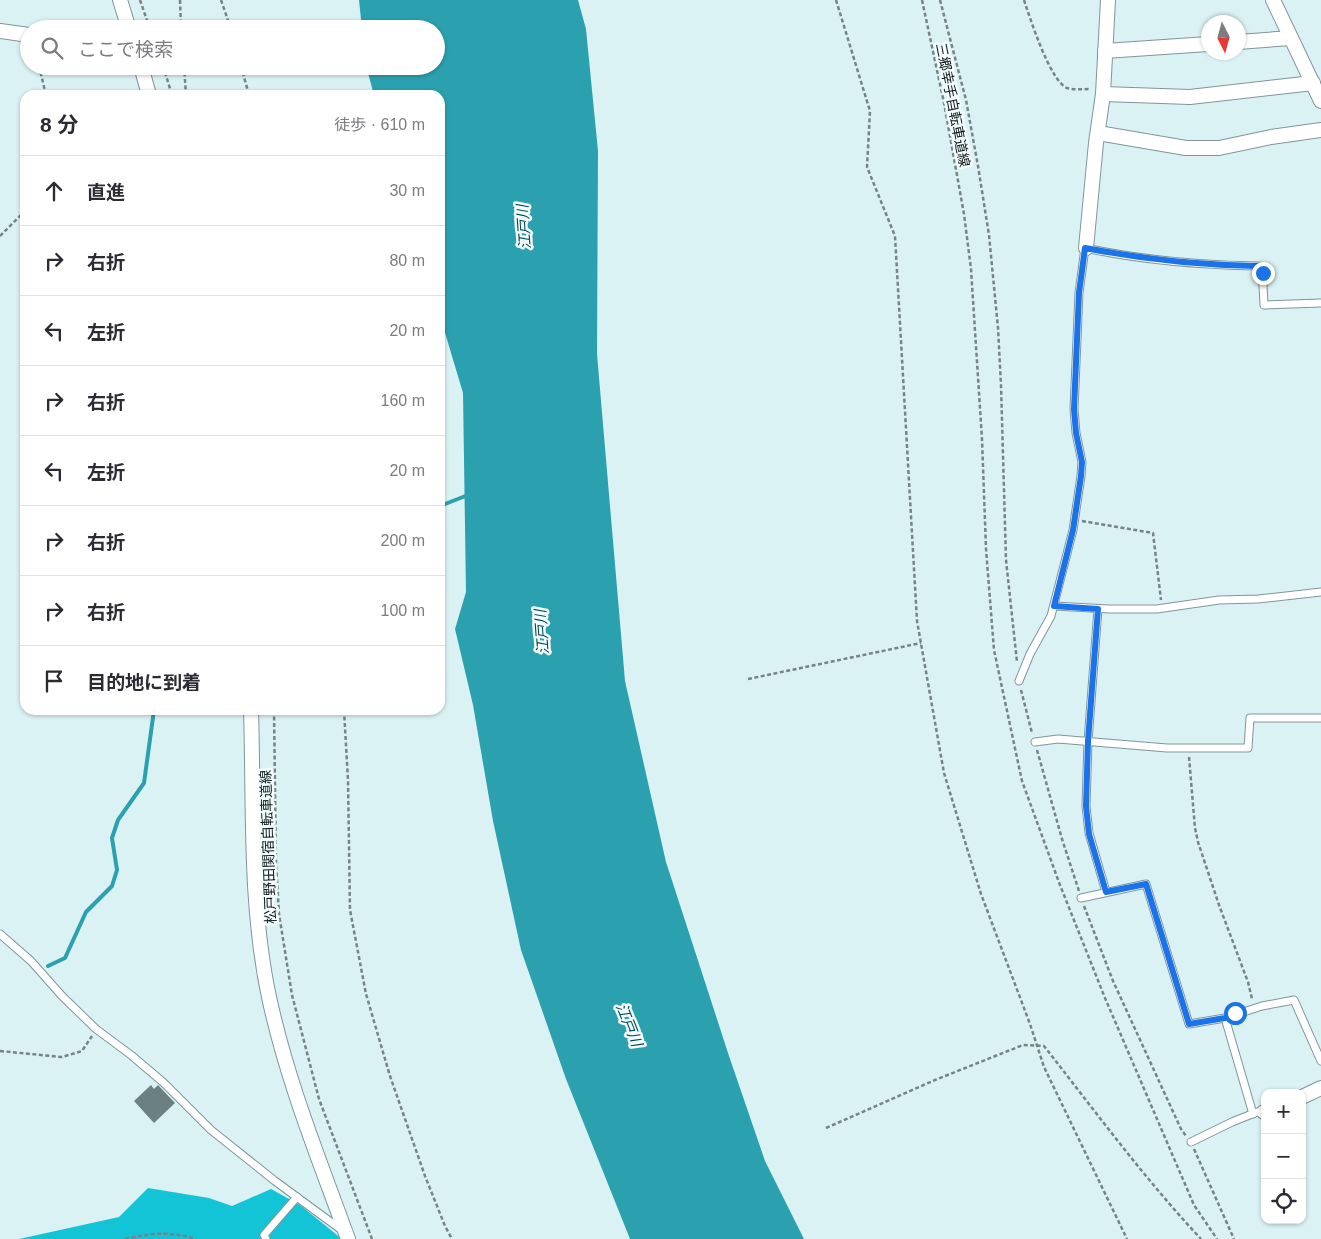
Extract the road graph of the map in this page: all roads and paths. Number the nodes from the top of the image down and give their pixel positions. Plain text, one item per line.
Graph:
1 (120, 0) edge
2 (140, 0) edge
3 (180, 0) edge
4 (221, 0) edge
5 (836, 0) edge
6 (922, 0) edge
7 (940, 0) edge
8 (1024, 0) edge
9 (1109, 0) edge
10 (1273, 0) edge
11 (124, 20) edge
12 (147, 20) edge
13 (181, 20) edge
14 (227, 20) edge
15 (0, 31) edge
16 (20, 34) edge
17 (1291, 38) junction
18 (1246, 41) edge
19 (1201, 44) edge
20 (1105, 51) junction
21 (41, 75) edge
22 (143, 75) edge
23 (166, 75) edge
24 (185, 75) edge
25 (243, 75) edge
26 (1314, 77) edge
27 (45, 90) edge
28 (147, 90) edge
29 (170, 90) edge
30 (186, 90) edge
31 (248, 90) edge
32 (1102, 92) junction
33 (1321, 101) edge
34 (1321, 130) edge
35 (1098, 133) junction
36 (964, 214) dead end
37 (20, 216) edge
38 (0, 236) edge
39 (1086, 248) junction
40 (1321, 302) edge
41 (1074, 520) junction
42 (1321, 592) edge
43 (1054, 606) junction
44 (1098, 609) junction
45 (1162, 609) junction
46 (921, 644) junction
47 (748, 679) dead end
48 (1019, 681) junction
49 (251, 715) edge
50 (274, 715) edge
51 (344, 715) edge
52 (1321, 718) edge
53 (1088, 741) junction
54 (1035, 742) junction
55 (1188, 748) junction
56 (1106, 892) junction
57 (1081, 898) junction
58 (0, 934) edge
59 (1254, 1008) junction
60 (1225, 1018) junction
61 (96, 1029) junction
62 (1035, 1044) junction
63 (0, 1051) edge
64 (1321, 1061) edge
65 (1321, 1088) edge
66 (1306, 1094) edge
67 (1260, 1113) edge
68 (826, 1128) dead end
69 (1191, 1142) junction
70 (297, 1196) junction
71 (347, 1236) edge
72 (125, 1239) edge
73 (196, 1239) edge
74 (266, 1239) edge
75 (372, 1239) edge
76 (452, 1239) edge
77 (1127, 1239) edge
78 (1201, 1239) edge
79 (1234, 1239) edge

1 - 11 street
2 - 12 path
3 - 13 path
4 - 14 path
5 - 46 path
6 - 36 path, 三郷幸手自転車道線
7 - 48 path
8 - 32 path
9 - 20 street
10 - 17 street
15 - 16 street
17 - 18 street
17 - 26 street
19 - 20 street
20 - 32 street
21 - 27 path
22 - 28 street
23 - 29 path
24 - 30 path
25 - 31 path
26 - 32 street
26 - 33 street
32 - 35 street
34 - 35 street
35 - 39 street
37 - 38 path
39 - 40 lane
39 - 41 lane
41 - 43 lane
41 - 45 path
42 - 45 lane
43 - 44 lane
43 - 48 lane
44 - 45 lane
44 - 53 lane
46 - 47 path
46 - 62 path
48 - 54 path
49 - 71 street
50 - 75 path, 松戸野田関宿自転車道線
51 - 76 path
52 - 55 lane
53 - 54 lane
53 - 55 lane
53 - 56 lane
54 - 57 path
55 - 59 path
56 - 57 lane
56 - 60 lane
57 - 69 path
58 - 61 lane
59 - 60 lane
59 - 64 lane
60 - 67 lane
61 - 63 path
61 - 70 lane
62 - 68 path
62 - 77 path
62 - 78 path
65 - 66 street
67 - 69 lane
69 - 79 path
70 - 71 lane
70 - 74 lane
72 - 73 path

